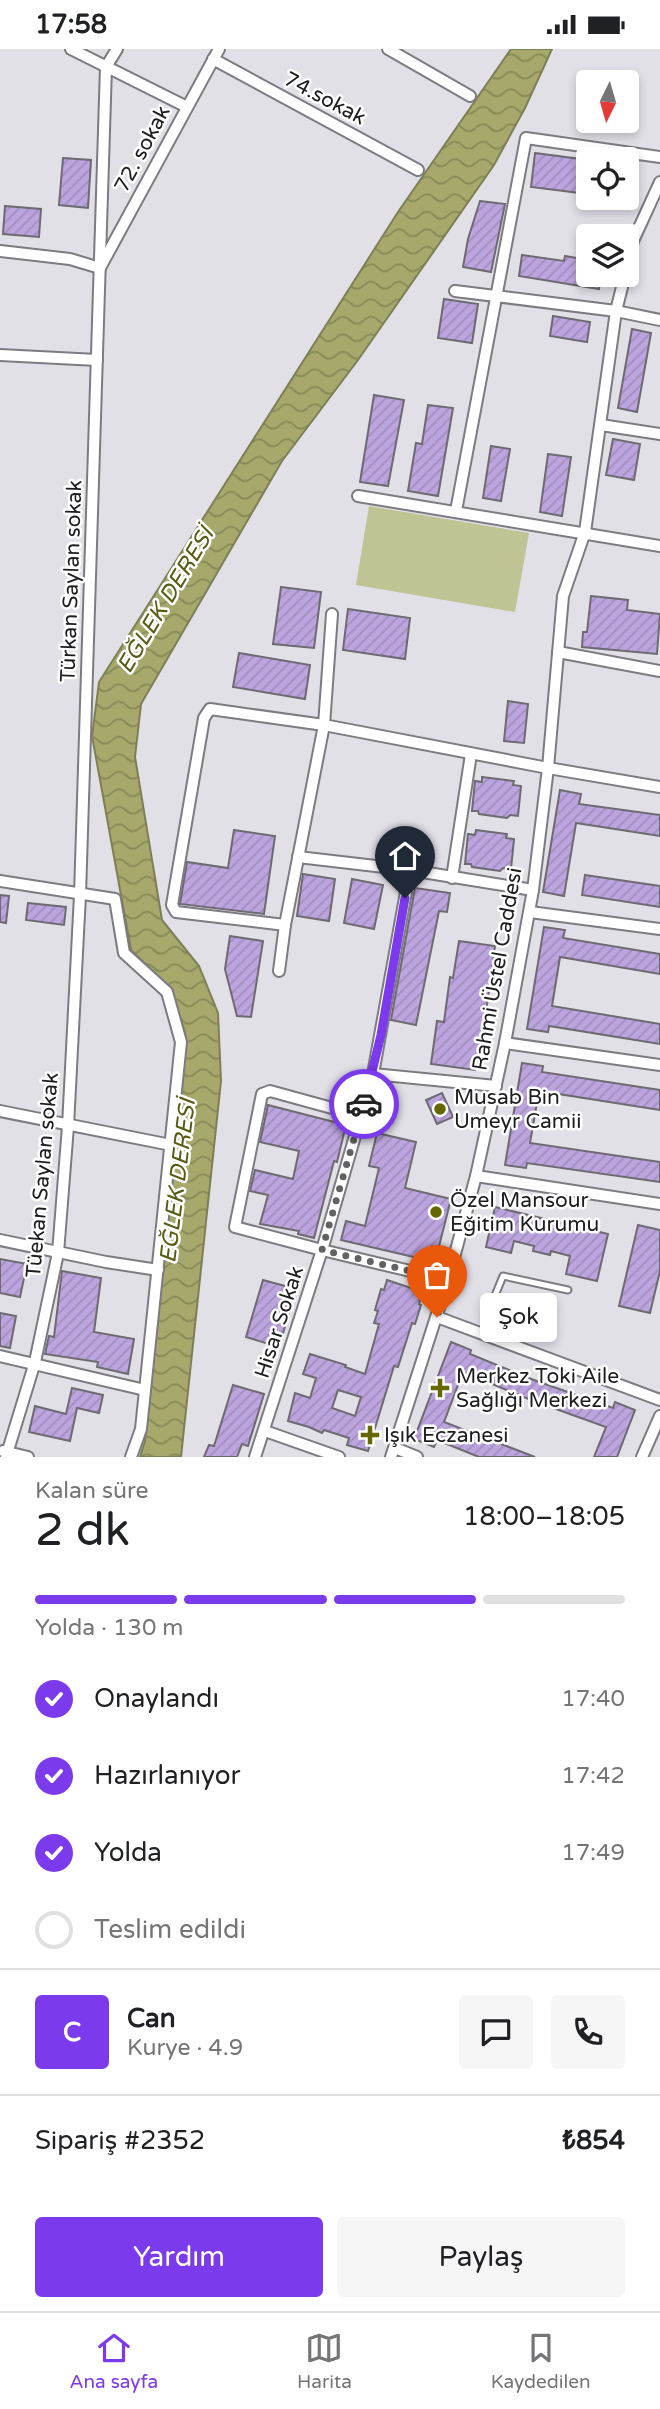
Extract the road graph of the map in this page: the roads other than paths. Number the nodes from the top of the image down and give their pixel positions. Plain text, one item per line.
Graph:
1 (71, 49) edge
2 (117, 49) edge
3 (388, 49) edge
4 (216, 54) edge
5 (106, 67) junction
6 (470, 96) dead end
7 (187, 107) junction
8 (660, 157) edge
9 (418, 170) dead end
10 (660, 182) edge
11 (655, 206) edge
12 (639, 231) edge
13 (0, 251) edge
14 (100, 268) junction
15 (622, 287) edge
16 (455, 291) dead end
17 (496, 296) junction
18 (616, 311) junction
19 (660, 320) edge
20 (0, 355) edge
21 (97, 360) junction
22 (601, 425) junction
23 (660, 434) edge
24 (358, 496) dead end
25 (456, 511) junction
26 (586, 532) junction
27 (660, 546) edge
28 (332, 614) dead end
29 (558, 652) junction
30 (660, 671) edge
31 (324, 725) junction
32 (471, 754) junction
33 (548, 768) junction
34 (660, 787) edge
35 (298, 857) junction
36 (410, 870) junction
37 (452, 878) junction
38 (0, 881) edge
39 (533, 890) junction
40 (80, 895) junction
41 (530, 912) junction
42 (285, 925) junction
43 (660, 929) edge
44 (279, 971) dead end
45 (505, 1043) junction
46 (660, 1065) edge
47 (373, 1074) junction
48 (496, 1086) junction
49 (0, 1111) edge
50 (361, 1116) junction
51 (68, 1126) junction
52 (171, 1145) junction
53 (476, 1176) junction
54 (660, 1203) edge
55 (0, 1240) edge
56 (322, 1250) junction
57 (58, 1252) junction
58 (158, 1270) junction
59 (448, 1280) junction
60 (568, 1290) dead end
61 (437, 1317) junction
62 (496, 1339) junction
63 (0, 1356) edge
64 (35, 1363) junction
65 (145, 1389) junction
66 (660, 1400) edge
67 (660, 1416) edge
68 (265, 1431) junction
69 (4, 1453) edge
70 (393, 1453) edge
71 (28, 1457) edge
72 (131, 1457) edge
73 (254, 1457) edge
74 (339, 1457) edge
75 (417, 1457) edge
76 (642, 1457) edge

1 - 5 street
2 - 5 street
3 - 6 street
4 - 7 street, 72. sokak
4 - 9 street, 74.sokak
5 - 7 street
5 - 14 street, Türkan Saylan sokak
7 - 14 street, 72. sokak
8 - 17 street
10 - 11 street
11 - 12 street
13 - 14 street
14 - 21 street, Türkan Saylan sokak
15 - 18 street, Rahmi Üstel Caddesi
16 - 17 street
17 - 18 street
17 - 25 street
18 - 19 street
18 - 22 street, Rahmi Üstel Caddesi
20 - 21 street
21 - 40 street, Türkan Saylan sokak
22 - 23 street
22 - 26 street, Rahmi Üstel Caddesi
24 - 25 street
25 - 26 street
26 - 27 street
26 - 29 street, Rahmi Üstel Caddesi
28 - 31 street
29 - 30 street
29 - 33 street, Rahmi Üstel Caddesi
31 - 32 street
31 - 35 street
31 - 42 street
32 - 33 street
32 - 37 street
33 - 34 street
33 - 39 street, Rahmi Üstel Caddesi
35 - 36 street
35 - 42 street
36 - 37 street
36 - 47 street, Hisar Sokak
37 - 39 street
38 - 40 street
39 - 41 street, Rahmi Üstel Caddesi
40 - 51 street, Tüekan Saylan sokak
40 - 52 street
41 - 43 street
41 - 45 street, Rahmi Üstel Caddesi
42 - 44 street
45 - 46 street
45 - 48 street, Rahmi Üstel Caddesi
47 - 48 street
47 - 50 street, Hisar Sokak
48 - 53 street, Rahmi Üstel Caddesi
49 - 51 street
50 - 56 street, Hisar Sokak
50 - 56 street
51 - 52 street
51 - 57 street, Tüekan Saylan sokak
52 - 58 street
53 - 54 street
53 - 59 street, Rahmi Üstel Caddesi
55 - 57 street
56 - 59 street
56 - 68 street, Hisar Sokak
57 - 58 street
57 - 64 street, Tüekan Saylan sokak
58 - 65 street
59 - 61 street, Rahmi Üstel Caddesi
60 - 62 lane
61 - 62 street
61 - 70 street, Rahmi Üstel Caddesi
62 - 66 street
63 - 64 street
64 - 65 street
64 - 69 street, Tüekan Saylan sokak
65 - 72 street
67 - 76 street
68 - 73 street, Hisar Sokak
68 - 74 street
69 - 71 street
70 - 75 street

